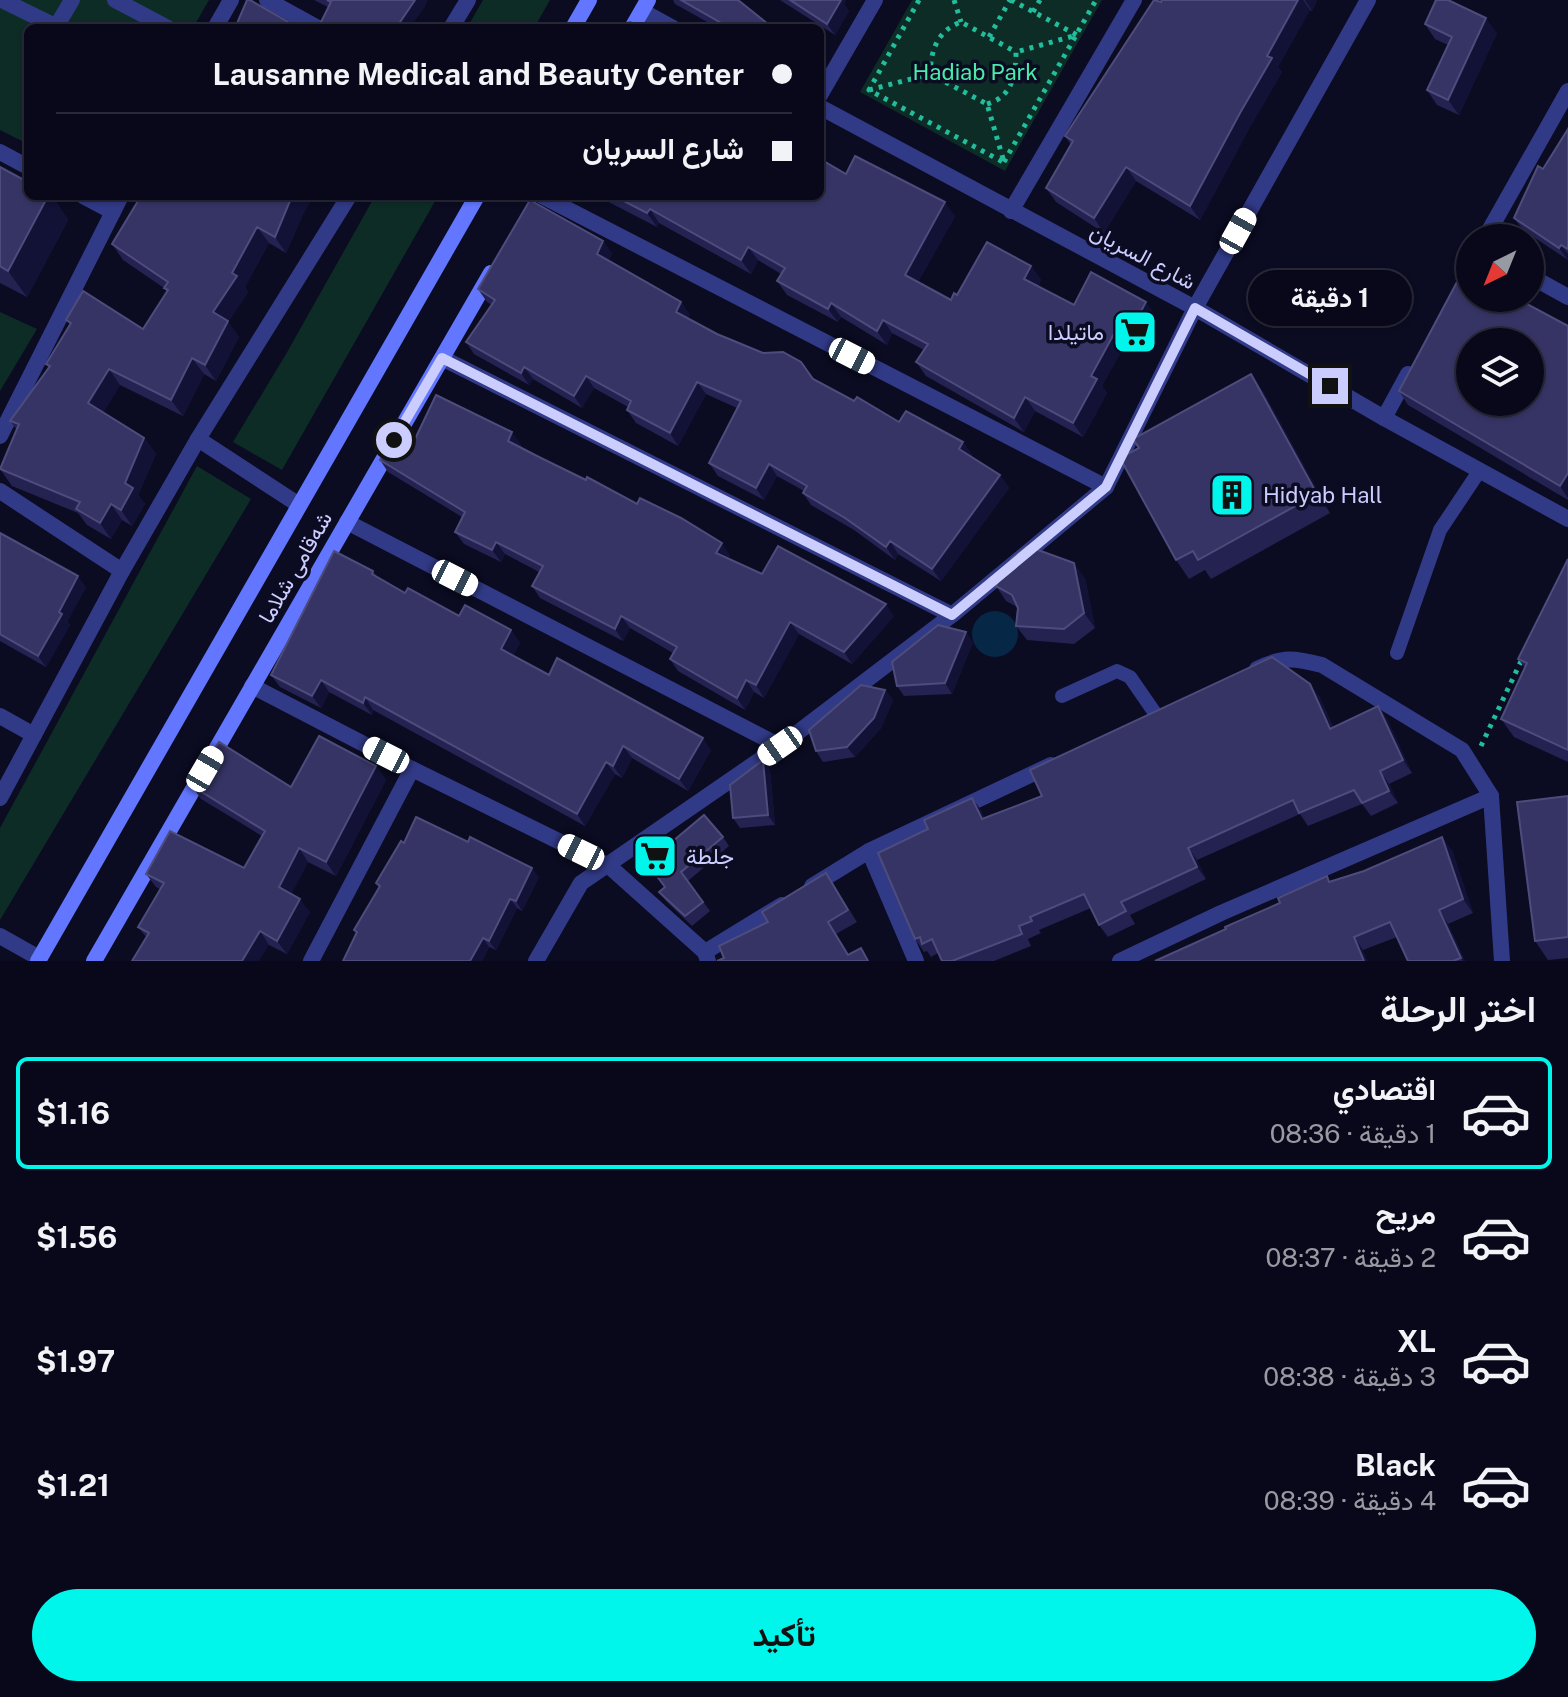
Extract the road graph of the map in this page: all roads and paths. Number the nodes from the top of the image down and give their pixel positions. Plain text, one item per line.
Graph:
1 (2, 0) edge
2 (72, 0) edge
3 (115, 0) edge
4 (231, 0) edge
5 (267, 0) edge
6 (468, 0) edge
7 (589, 0) edge
8 (875, 0) edge
9 (919, 0) edge
10 (954, 0) edge
11 (1011, 0) edge
12 (1040, 0) edge
13 (1096, 0) edge
14 (1134, 0) edge
15 (1368, 0) edge
16 (645, 6) edge
17 (1033, 12) junction
18 (961, 22) junction
19 (51, 24) edge
20 (59, 24) edge
21 (160, 24) edge
22 (217, 24) edge
23 (311, 24) edge
24 (453, 24) edge
25 (575, 24) edge
26 (634, 24) edge
27 (668, 24) edge
28 (1077, 35) junction
29 (989, 37) junction
30 (1016, 52) junction
31 (930, 74) junction
32 (824, 88) edge
33 (869, 90) junction
34 (1568, 91) edge
35 (987, 104) junction
36 (824, 109) edge
37 (0, 152) edge
38 (1004, 162) junction
39 (24, 165) edge
40 (90, 200) edge
41 (119, 200) edge
42 (347, 200) edge
43 (475, 200) edge
44 (550, 200) edge
45 (1011, 211) junction
46 (113, 212) junction
47 (1493, 224) edge
48 (496, 263) edge
49 (1544, 284) edge
50 (1568, 297) edge
51 (1195, 308) junction
52 (442, 358) junction
53 (1415, 362) edge
54 (1384, 418) junction
55 (0, 436) edge
56 (198, 439) junction
57 (1480, 470) junction
58 (1106, 487) junction
59 (0, 491) edge
60 (299, 505) junction
61 (1568, 519) edge
62 (347, 522) junction
63 (122, 571) junction
64 (952, 615) junction
65 (1529, 643) edge
66 (1397, 653) dead end
67 (1238, 677) edge
68 (252, 686) junction
69 (1062, 696) dead end
70 (0, 716) edge
71 (1156, 716) edge
72 (34, 735) junction
73 (780, 746) junction
74 (1070, 756) edge
75 (1472, 765) junction
76 (412, 769) junction
77 (1491, 796) junction
78 (0, 798) edge
79 (869, 851) junction
80 (609, 866) junction
81 (0, 936) edge
82 (704, 958) edge
83 (38, 960) edge
84 (94, 961) edge
85 (311, 961) edge
86 (536, 961) edge
87 (916, 961) edge
88 (1120, 961) edge
89 (1502, 961) edge

1 - 19 street
2 - 20 street
3 - 21 street
4 - 22 street
5 - 23 street
6 - 24 street
7 - 25 main road
8 - 32 street
9 - 33 path
10 - 18 path
11 - 17 path
11 - 29 path
12 - 17 path
13 - 28 path
14 - 45 street
15 - 51 street
16 - 26 main road
16 - 27 street
17 - 28 path
18 - 29 path
18 - 31 path
28 - 30 path
28 - 38 path
29 - 30 path
30 - 35 path
31 - 33 path
31 - 35 path
33 - 38 path
34 - 47 street
35 - 38 path
36 - 45 street, شارع السريان
37 - 39 street
40 - 46 street
41 - 46 street
42 - 56 street
43 - 60 main road, شەقامی شلاما
44 - 58 street
45 - 51 street, شارع السريان
46 - 55 street
48 - 52 main road, شەقامی شلاما
49 - 50 street
51 - 54 street, شارع السريان
51 - 58 street
52 - 62 main road, شەقامی شلاما
52 - 64 street
53 - 54 street
54 - 57 street, شارع السريان
56 - 60 street
56 - 63 street
57 - 61 street, شارع السريان
57 - 66 lane
58 - 64 street
59 - 63 street
60 - 83 main road, شەقامی شلاما
62 - 68 main road, شەقامی شلاما
62 - 73 street
63 - 72 street
64 - 73 street
65 - 75 path
67 - 75 street
68 - 76 street
68 - 84 main road, شەقامی شلاما
69 - 71 lane
70 - 72 street
72 - 78 street
73 - 80 street
74 - 79 street
75 - 77 street
76 - 80 street
76 - 85 street
77 - 88 street
77 - 89 street
79 - 82 street
79 - 87 street
80 - 82 street
80 - 86 street
81 - 83 street

